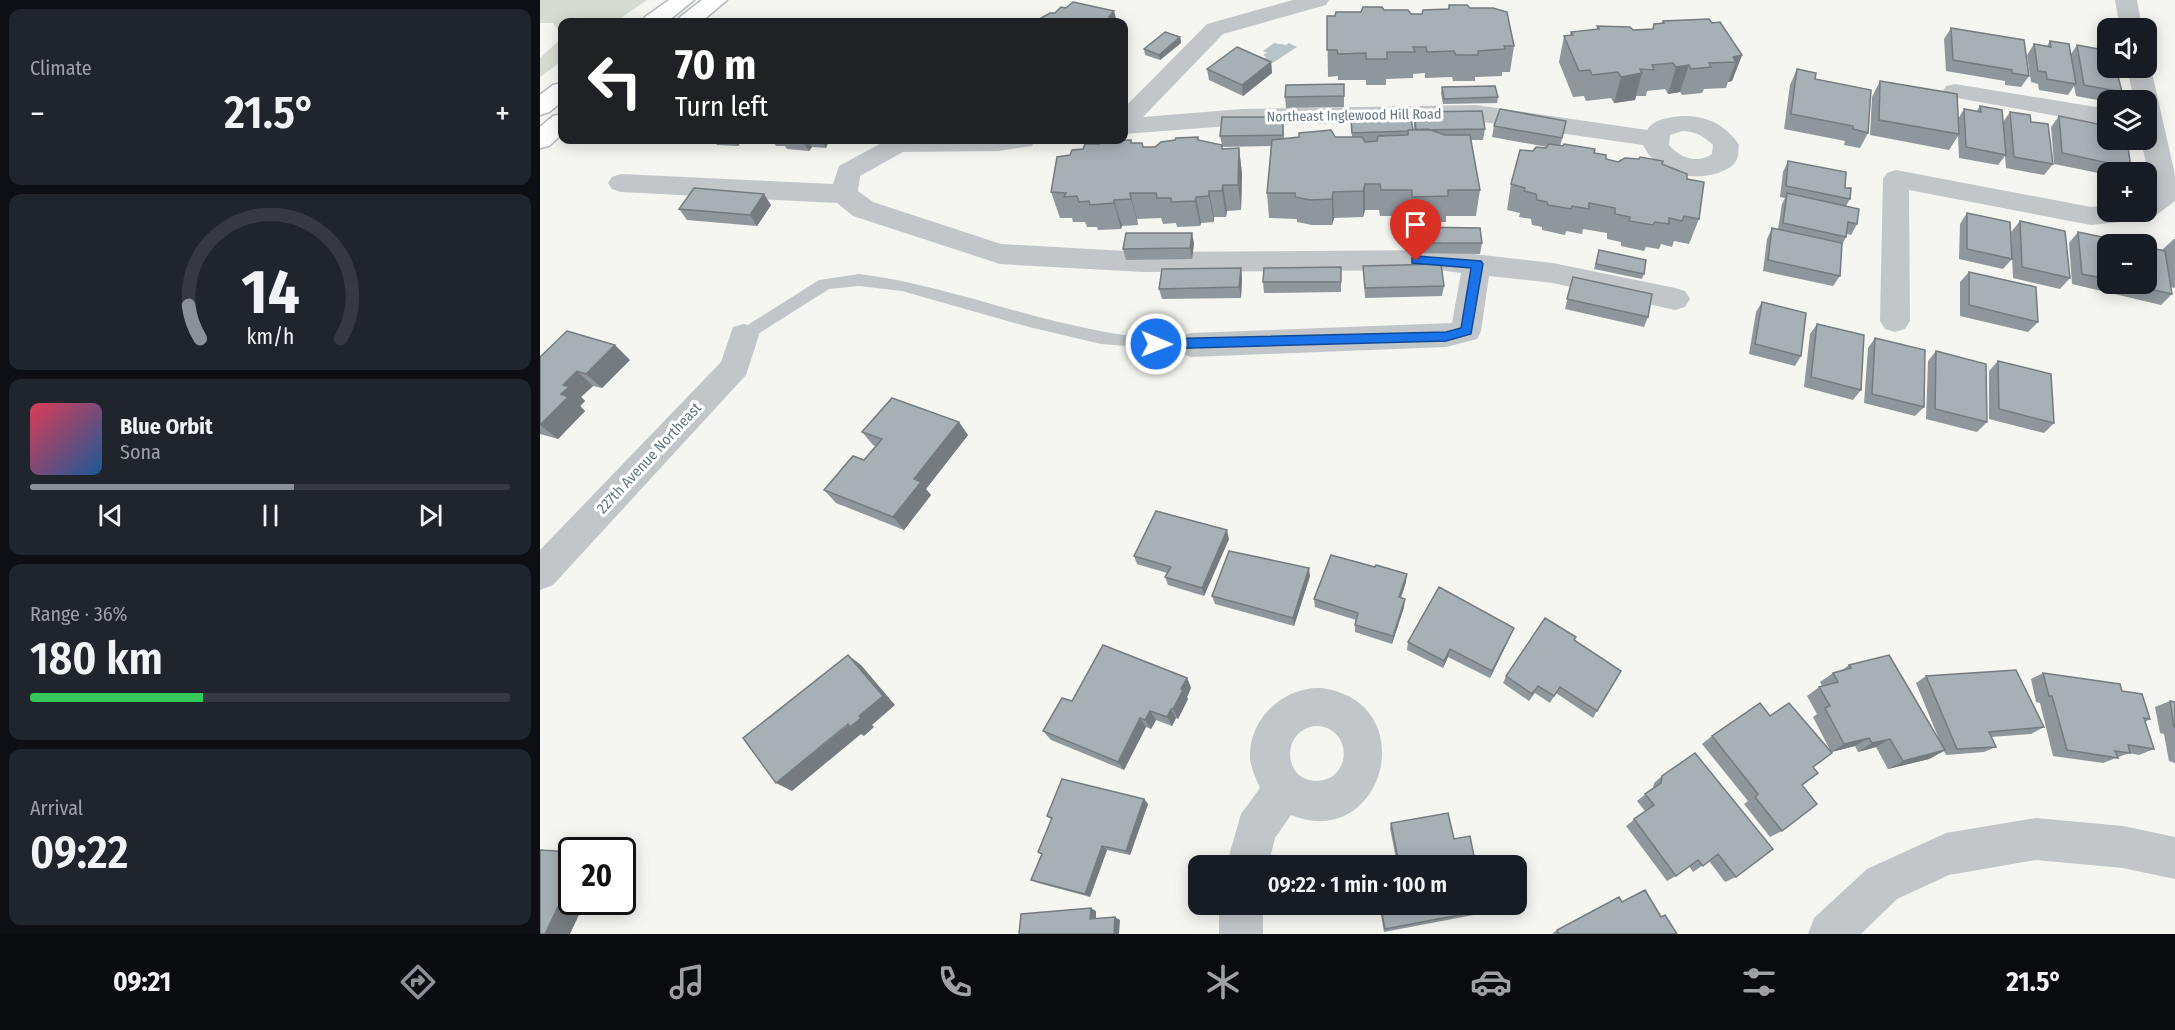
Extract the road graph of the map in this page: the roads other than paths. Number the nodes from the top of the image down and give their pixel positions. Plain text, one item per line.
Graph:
1 (683, 0) edge
2 (716, 0) edge
3 (1318, 0) edge
4 (2126, 0) edge
5 (658, 18) edge
6 (693, 18) edge
7 (2130, 18) edge
8 (1955, 91) edge
9 (558, 93) edge
10 (540, 107) edge
11 (2097, 115) edge
12 (1128, 120) edge
13 (1128, 124) edge
14 (558, 125) edge
15 (1656, 139) dead end
16 (540, 140) edge
17 (2157, 140) edge
18 (898, 144) edge
19 (621, 183) dead end
20 (844, 194) junction
21 (2157, 200) edge
22 (2157, 212) edge
23 (2097, 215) edge
24 (2175, 218) edge
25 (1477, 264) junction
26 (1675, 299) dead end
27 (1895, 321) dead end
28 (744, 335) joint
29 (1191, 345) joint
30 (540, 573) edge
31 (1284, 790) dead end
32 (1250, 855) edge
33 (2175, 858) edge
34 (1241, 915) edge
35 (1241, 934) edge
36 (1830, 934) edge

1 - 5 main road
2 - 6 main road
3 - 12 street
4 - 7 street
8 - 11 street
9 - 10 main road
13 - 15 street, Northeast Inglewood Hill Road
14 - 16 main road
17 - 21 street
18 - 20 street
19 - 20 street
20 - 25 street
22 - 24 street
23 - 27 street
25 - 26 street
25 - 29 street
28 - 29 lane
28 - 30 street, 227th Avenue Northeast
31 - 32 street
33 - 36 street
34 - 35 street

